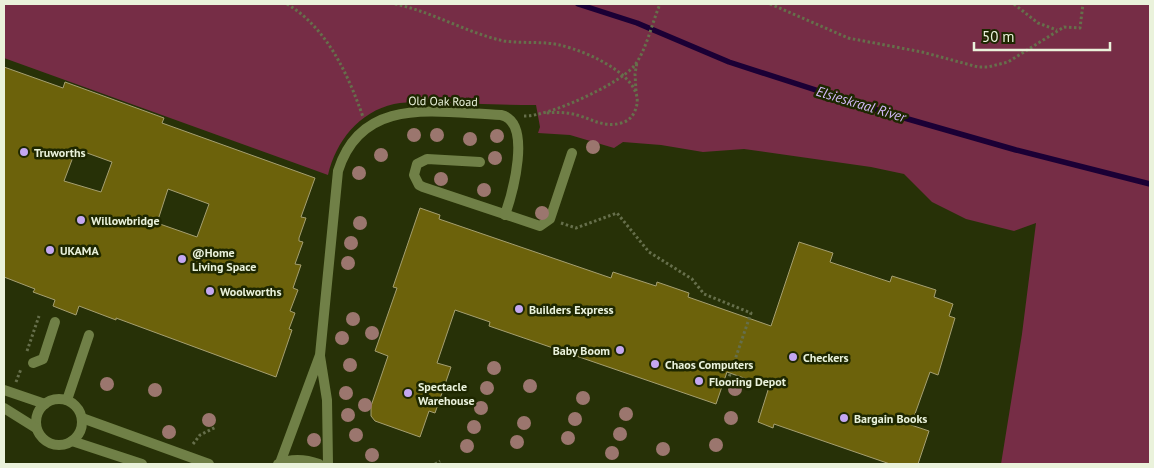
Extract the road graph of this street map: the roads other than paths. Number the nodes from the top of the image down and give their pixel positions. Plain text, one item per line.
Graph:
1 (572, 153) dead end
2 (480, 162) dead end
3 (505, 215) junction
4 (56, 322) dead end
5 (90, 335) dead end
6 (320, 355) junction
7 (33, 363) dead end
8 (4, 390) edge
9 (67, 400) junction
10 (45, 404) junction
11 (4, 408) edge
12 (82, 418) junction
13 (36, 428) junction
14 (72, 441) junction
15 (142, 464) edge
16 (209, 464) edge
17 (279, 464) edge
18 (319, 464) edge
19 (328, 464) edge

1 - 3 street
2 - 3 street
3 - 6 street, Old Oak Road
4 - 7 street
5 - 9 street
6 - 17 street, Old Oak Road
6 - 19 street, Old Oak Road
8 - 10 street
9 - 10 street
9 - 12 street
10 - 13 street
11 - 13 street
12 - 14 street
12 - 16 street
13 - 14 street
14 - 15 street
17 - 18 street

